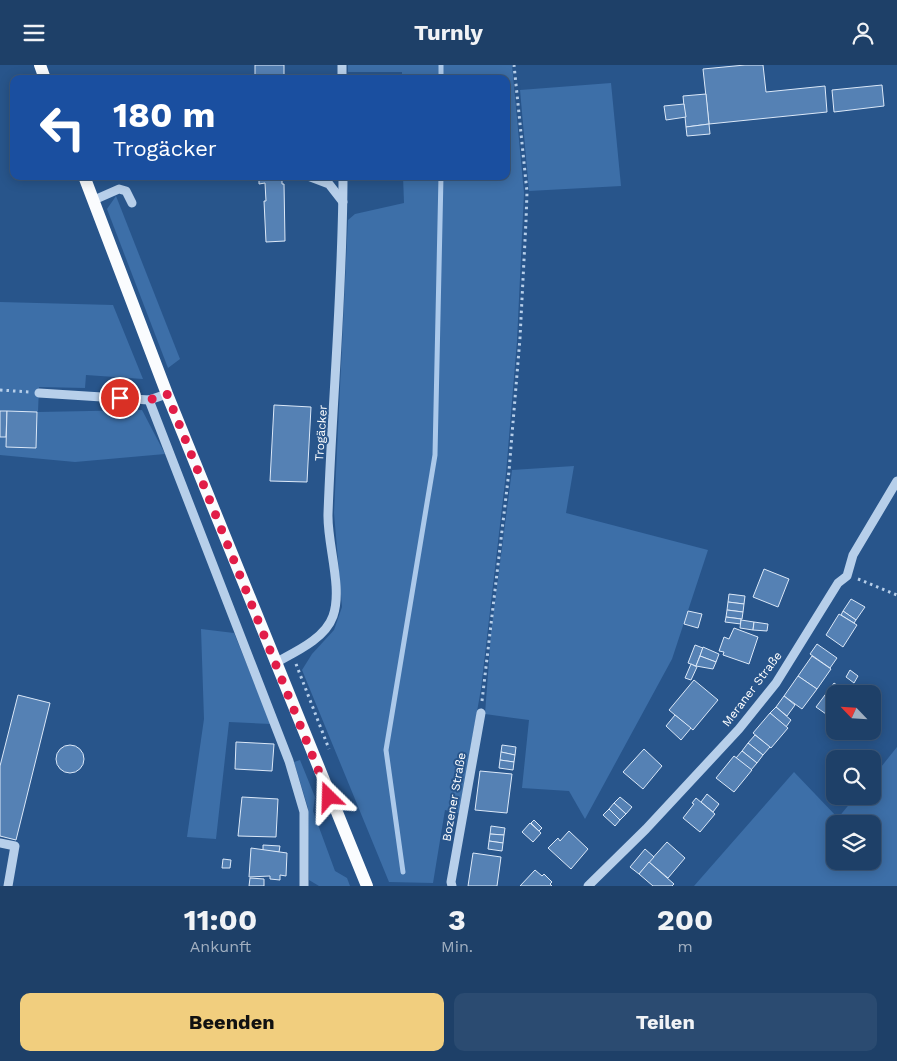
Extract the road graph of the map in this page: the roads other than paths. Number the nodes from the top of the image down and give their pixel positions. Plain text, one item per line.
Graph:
1 (86, 180) edge
2 (318, 180) edge
3 (343, 180) edge
4 (94, 200) junction
5 (343, 202) junction
6 (132, 203) dead end
7 (39, 393) road end
8 (167, 394) junction
9 (149, 400) junction
10 (897, 481) edge
11 (275, 663) junction
12 (481, 713) road end
13 (0, 843) edge
14 (8, 886) edge
15 (304, 886) edge
16 (367, 886) edge
17 (452, 886) edge
18 (588, 886) edge

1 - 4 main road
2 - 5 street
3 - 5 street, Trogäcker
4 - 6 street
4 - 8 main road
5 - 11 street, Trogäcker
7 - 9 street
8 - 9 street
8 - 11 main road
9 - 15 street
10 - 18 street, Meraner Straße
11 - 16 main road
12 - 17 street, Bozener Straße
13 - 14 street

